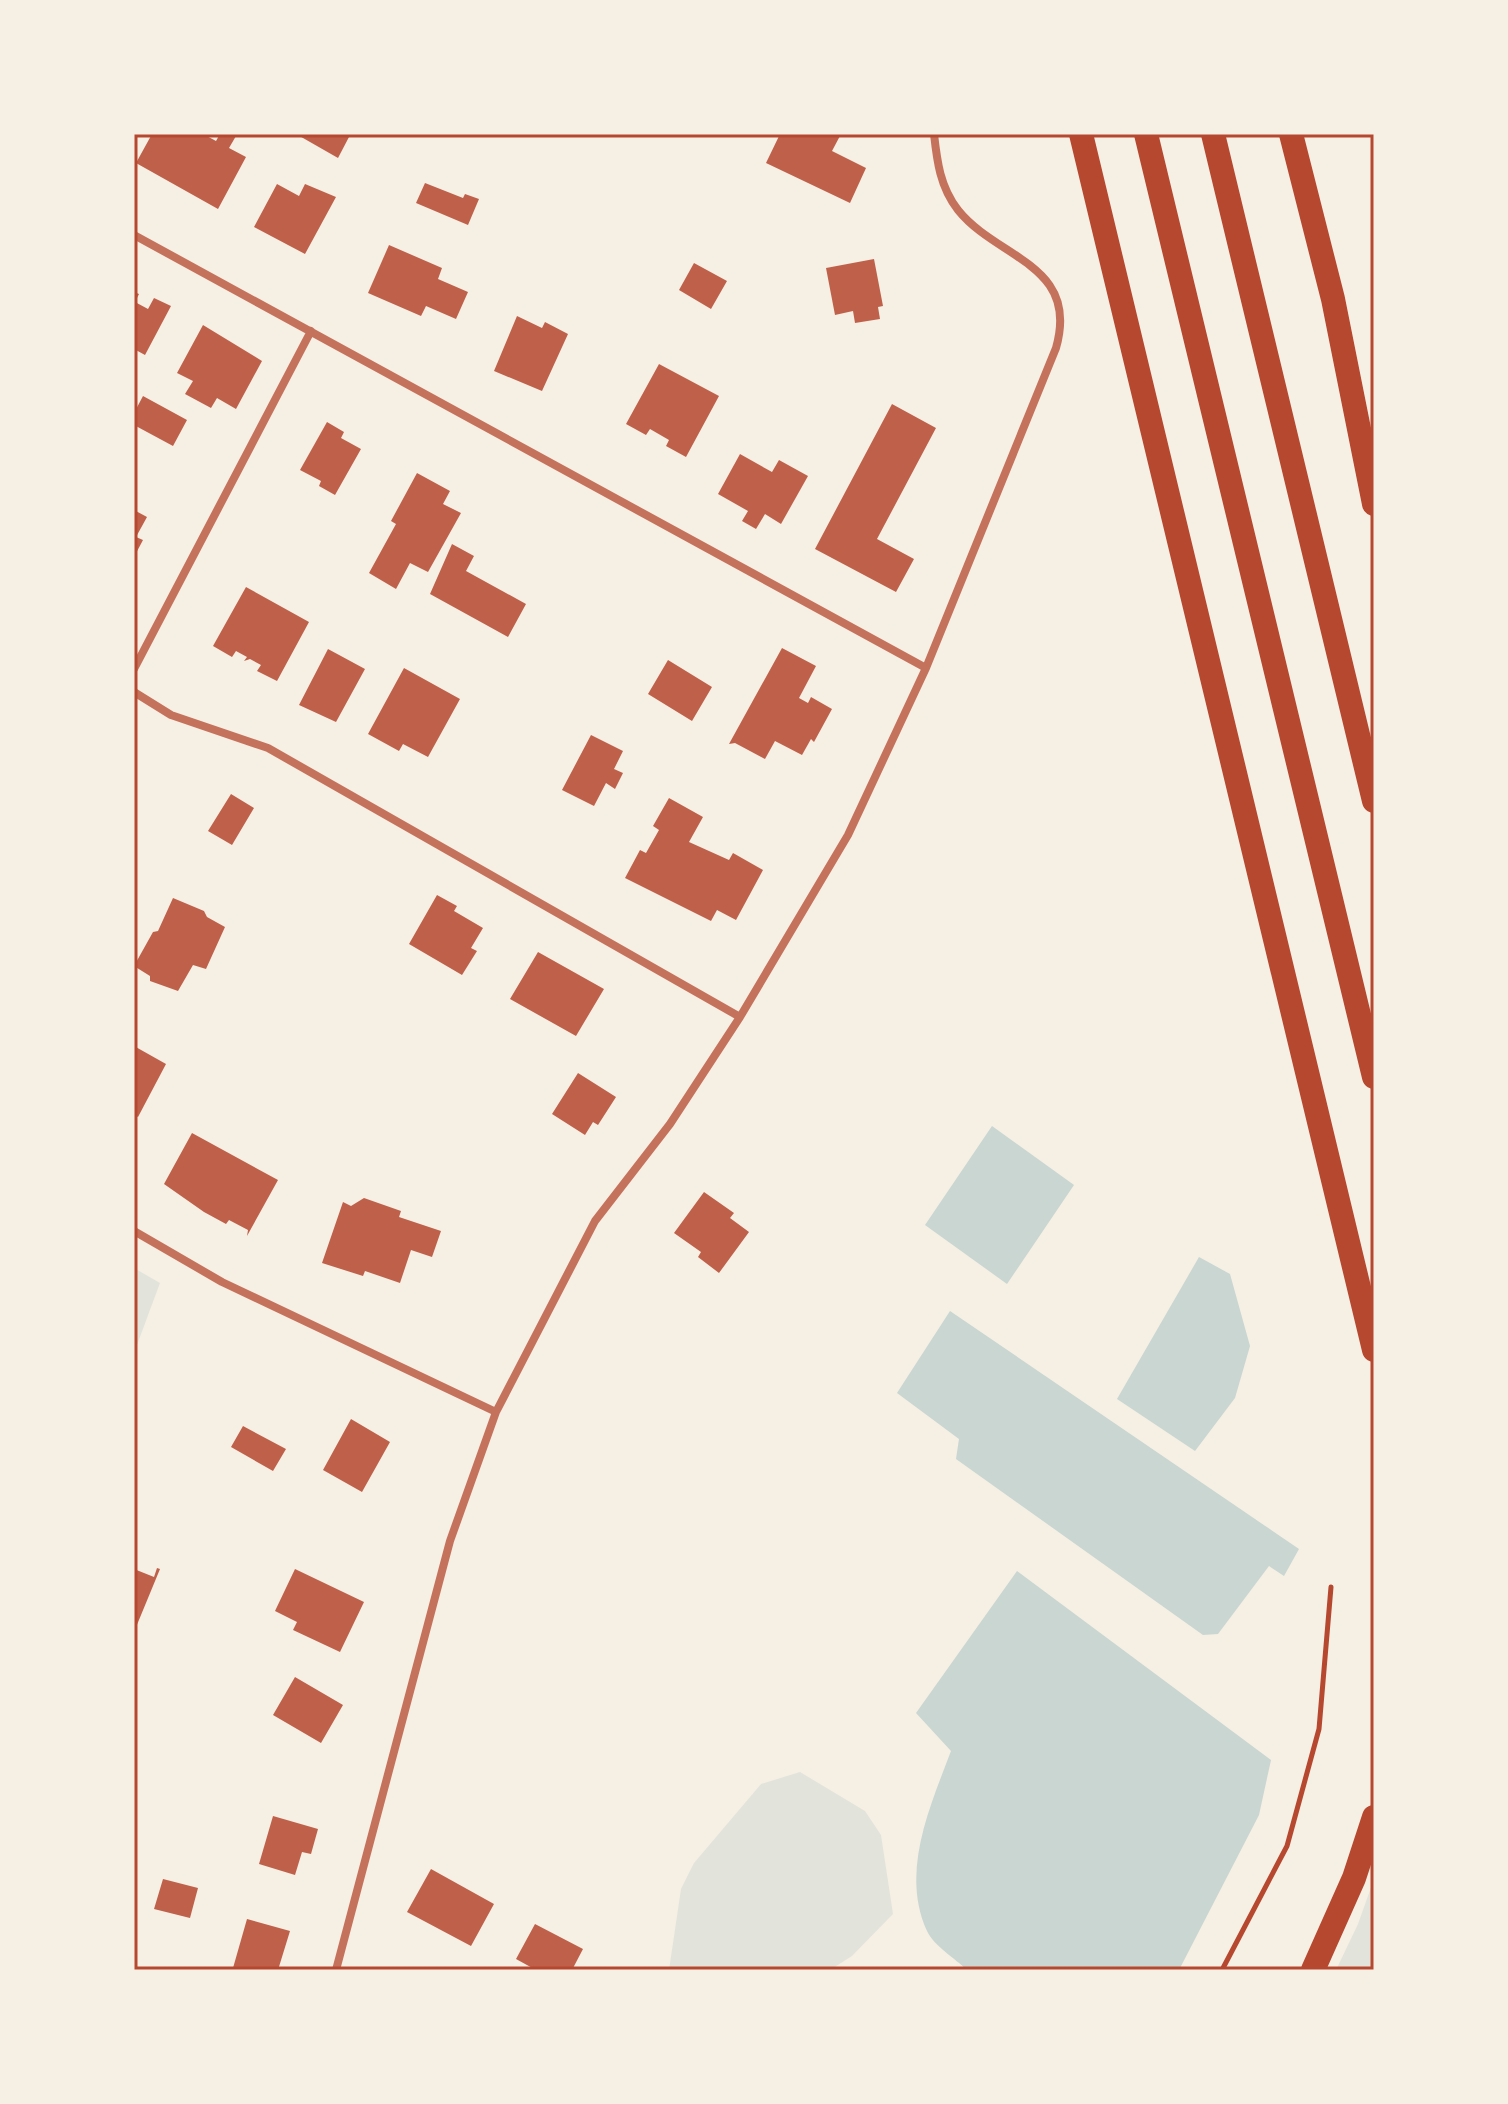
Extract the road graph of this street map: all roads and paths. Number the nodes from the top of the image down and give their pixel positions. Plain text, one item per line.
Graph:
1 (934, 134) edge
2 (1081, 134) edge
3 (1146, 134) edge
4 (1213, 134) edge
5 (1291, 134) edge
6 (134, 235) edge
7 (311, 331) junction
8 (1374, 504) edge
9 (926, 668) junction
10 (134, 669) edge
11 (134, 692) edge
12 (1374, 801) edge
13 (740, 1017) junction
14 (1374, 1077) edge
15 (134, 1231) edge
16 (1374, 1350) edge
17 (496, 1412) junction
18 (1331, 1587) dead end
19 (1374, 1817) edge
20 (336, 1970) edge
21 (1222, 1970) edge
22 (1313, 1970) edge

1 - 9 street
2 - 16 highway
3 - 14 highway
4 - 12 highway
5 - 8 highway
6 - 7 street
7 - 9 street
7 - 10 street
9 - 13 street
11 - 13 street
13 - 17 street
15 - 17 street
17 - 20 street
18 - 21 path
19 - 22 highway

